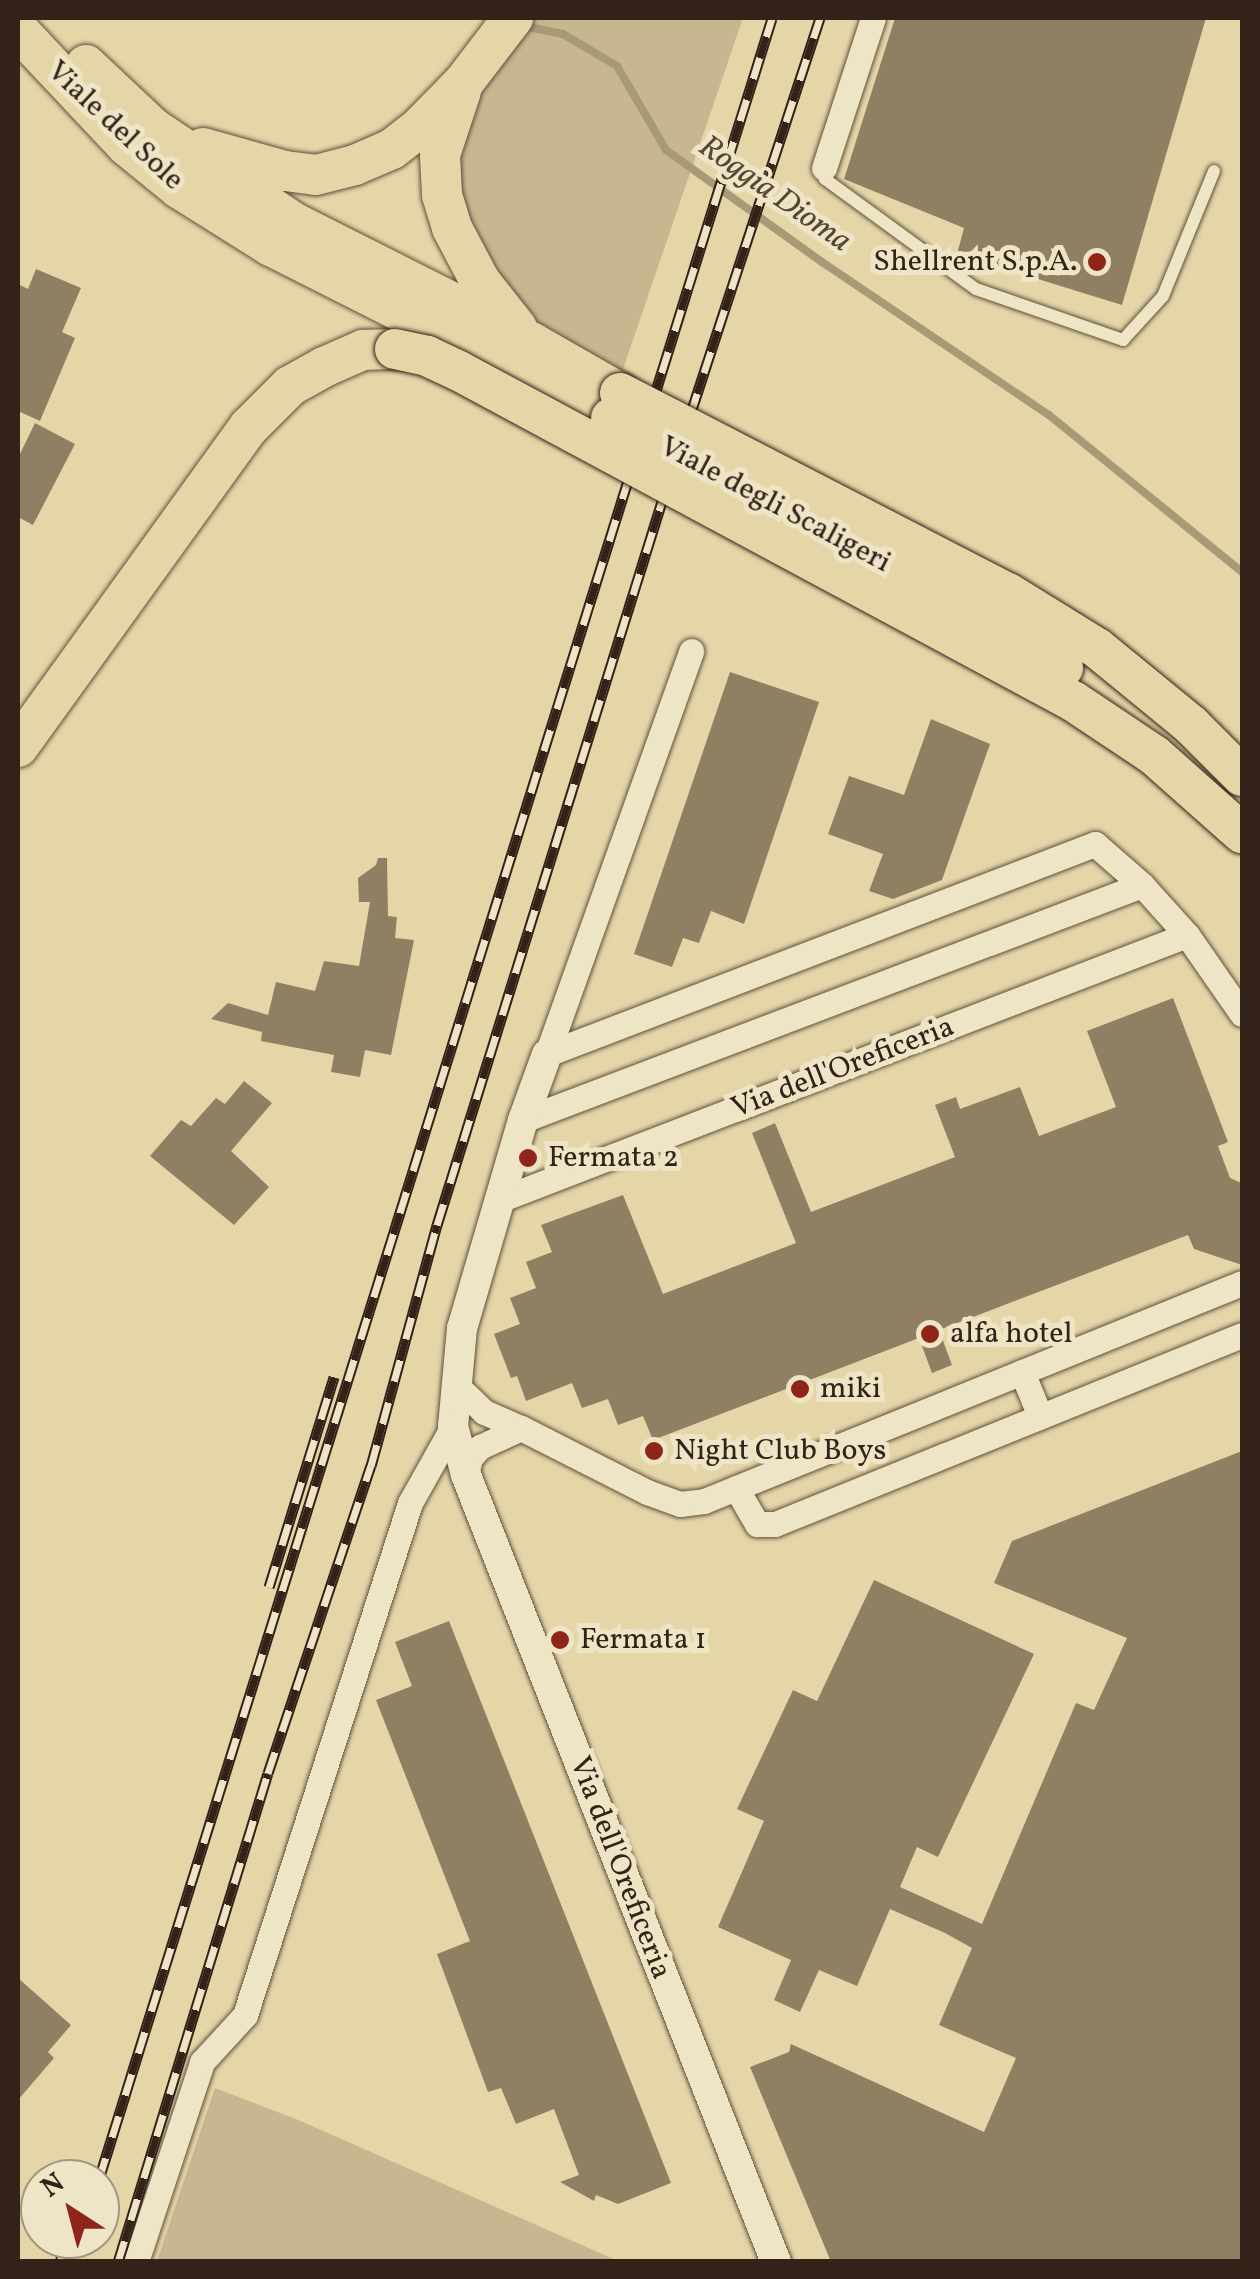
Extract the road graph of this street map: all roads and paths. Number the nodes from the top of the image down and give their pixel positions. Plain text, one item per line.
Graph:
1 (42, 18) edge
2 (873, 18) edge
3 (506, 28) edge
4 (18, 30) edge
5 (464, 82) junction
6 (153, 128) junction
7 (824, 168) joint
8 (1214, 172) dead end
9 (282, 234) junction
10 (530, 342) junction
11 (691, 651) dead end
12 (18, 747) edge
13 (1242, 776) edge
14 (1242, 820) edge
15 (1242, 833) edge
16 (1142, 886) junction
17 (1186, 935) junction
18 (1242, 1014) edge
19 (548, 1054) junction
20 (522, 1120) junction
21 (499, 1200) junction
22 (1242, 1282) edge
23 (1242, 1335) edge
24 (1022, 1372) junction
25 (455, 1384) junction
26 (1040, 1416) junction
27 (453, 1426) junction
28 (521, 1428) junction
29 (466, 1475) junction
30 (736, 1488) junction
31 (136, 2262) edge
32 (776, 2262) edge

1 - 6 highway, Viale del Sole
2 - 7 street
3 - 5 highway
4 - 9 highway, Viale del Sole
5 - 6 highway
5 - 10 highway
6 - 9 highway, Viale del Sole
7 - 8 lane
9 - 10 highway, Viale degli Scaligeri
9 - 14 highway, Viale degli Scaligeri, bridge
10 - 13 highway, Viale degli Scaligeri, bridge
11 - 19 street
12 - 15 highway, bridge
16 - 17 street
16 - 19 street
16 - 20 street
17 - 18 street
17 - 21 street, Via dell'Oreficeria
19 - 20 street, Via dell'Oreficeria
20 - 21 street, Via dell'Oreficeria
21 - 25 street, Via dell'Oreficeria
22 - 24 street
23 - 26 street
24 - 26 street
24 - 30 street
25 - 27 street, Via dell'Oreficeria
25 - 28 street
26 - 30 street
27 - 29 street, Via dell'Oreficeria
27 - 31 street
28 - 29 street
28 - 30 street
29 - 32 street, Via dell'Oreficeria

